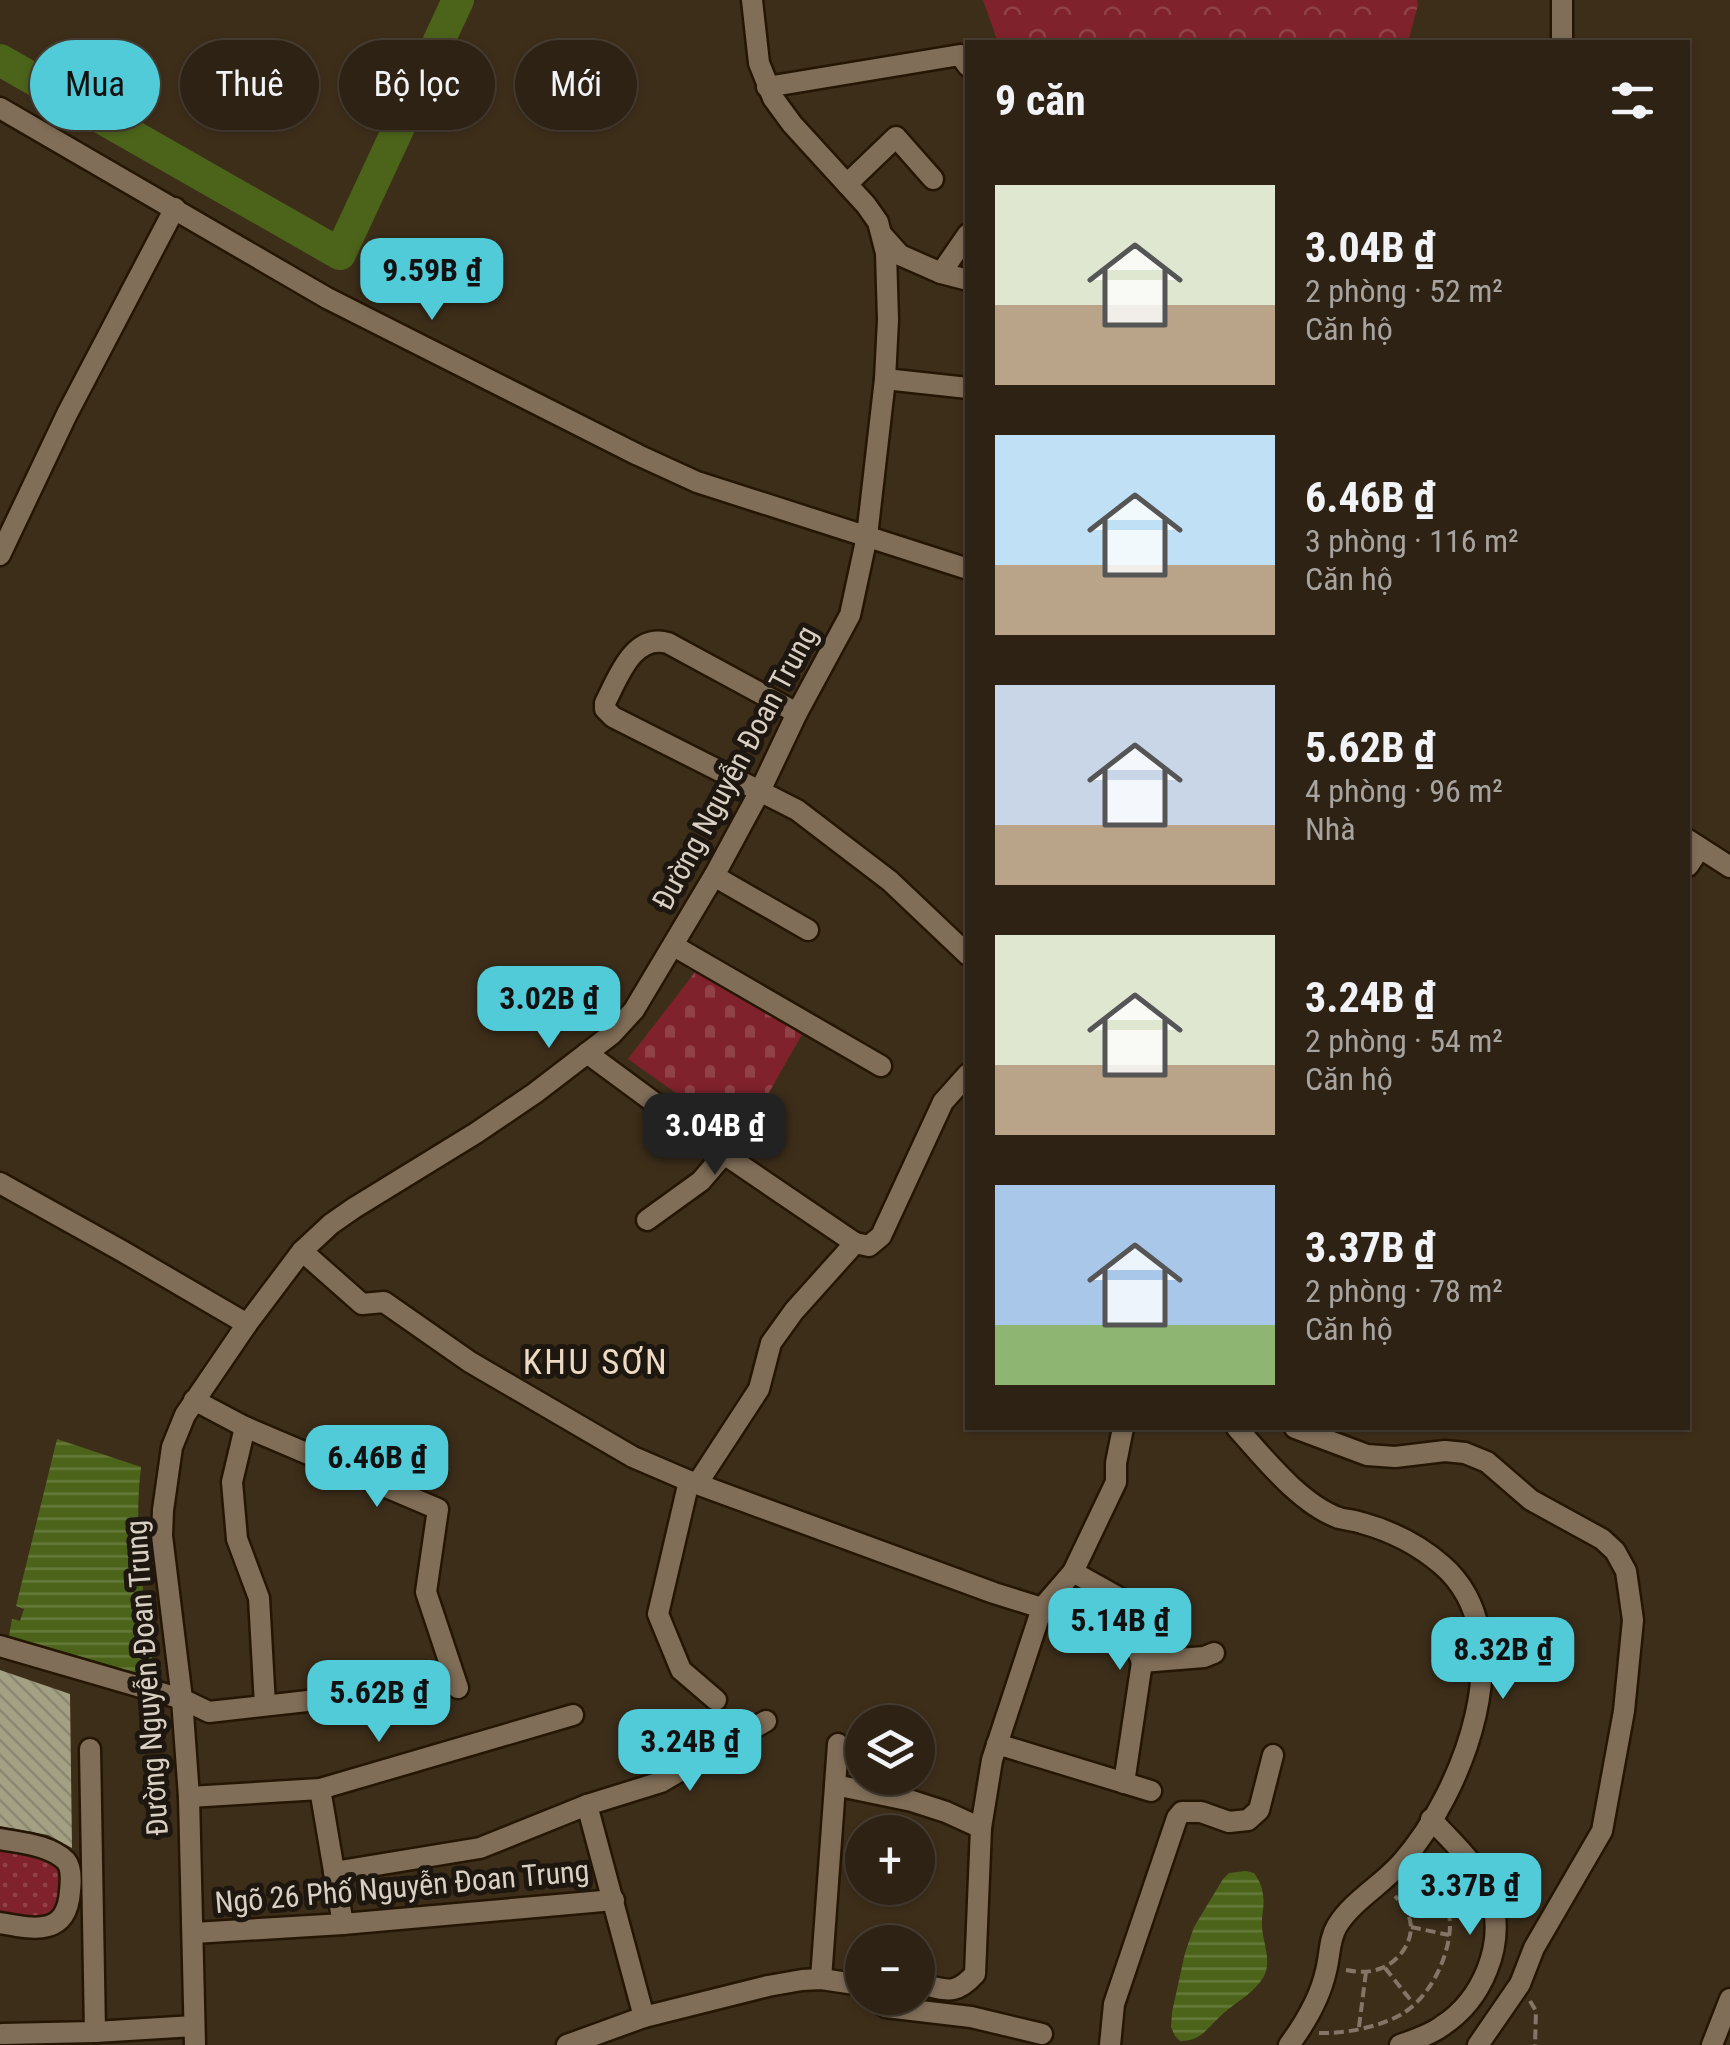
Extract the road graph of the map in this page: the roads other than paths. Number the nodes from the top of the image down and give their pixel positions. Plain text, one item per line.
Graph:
1 (752, 0) edge
2 (1562, 0) edge
3 (1562, 40) edge
4 (965, 62) edge
5 (767, 86) junction
6 (0, 108) edge
7 (933, 179) dead end
8 (847, 184) junction
9 (175, 208) junction
10 (882, 234) junction
11 (965, 238) edge
12 (941, 273) junction
13 (965, 279) edge
14 (885, 379) junction
15 (965, 388) edge
16 (866, 536) junction
17 (0, 555) edge
18 (965, 569) edge
19 (796, 713) junction
20 (760, 791) junction
21 (1694, 844) edge
22 (1730, 868) edge
23 (714, 876) junction
24 (808, 930) dead end
25 (674, 946) junction
26 (965, 952) edge
27 (588, 1053) junction
28 (882, 1066) dead end
29 (958, 1100) edge
30 (724, 1154) junction
31 (0, 1183) edge
32 (647, 1220) dead end
33 (856, 1243) junction
34 (302, 1251) junction
35 (246, 1324) junction
36 (194, 1400) junction
37 (245, 1427) junction
38 (1123, 1430) edge
39 (1239, 1430) edge
40 (1301, 1430) edge
41 (693, 1483) junction
42 (1073, 1572) junction
43 (1042, 1608) junction
44 (0, 1646) edge
45 (1214, 1654) dead end
46 (1142, 1662) junction
47 (458, 1688) dead end
48 (334, 1698) dead end
49 (182, 1699) junction
50 (716, 1700) dead end
51 (265, 1705) junction
52 (573, 1715) dead end
53 (766, 1721) dead end
54 (838, 1744) dead end
55 (998, 1744) junction
56 (90, 1749) dead end
57 (1273, 1755) dead end
58 (1124, 1783) junction
59 (835, 1785) junction
60 (320, 1789) junction
61 (1151, 1791) dead end
62 (189, 1797) junction
63 (587, 1805) junction
64 (1431, 1819) junction
65 (981, 1828) junction
66 (0, 1839) edge
67 (334, 1872) junction
68 (614, 1900) junction
69 (0, 1923) edge
70 (343, 1924) junction
71 (194, 1934) junction
72 (821, 1980) junction
73 (845, 1985) edge
74 (935, 1987) edge
75 (1730, 2000) edge
76 (935, 2013) edge
77 (644, 2017) junction
78 (1042, 2034) dead end
79 (1, 2035) edge
80 (100, 2036) edge
81 (195, 2036) edge
82 (1294, 2038) edge
83 (567, 2045) edge
84 (1110, 2045) edge
85 (1400, 2045) edge
86 (1478, 2045) edge
87 (1712, 2045) edge

1 - 5 street, Đường Nguyễn Đoan Trung
2 - 3 street
4 - 5 street
5 - 8 street, Đường Nguyễn Đoan Trung
6 - 9 street
7 - 8 street
8 - 10 street, Đường Nguyễn Đoan Trung
9 - 16 street
9 - 17 street
10 - 12 street
10 - 14 street, Đường Nguyễn Đoan Trung
11 - 12 street
12 - 13 street
14 - 15 street
14 - 16 street, Đường Nguyễn Đoan Trung
16 - 18 street
16 - 19 street, Đường Nguyễn Đoan Trung
19 - 20 street, Đường Nguyễn Đoan Trung
19 - 20 street
20 - 23 street, Đường Nguyễn Đoan Trung
20 - 26 street
21 - 22 street
23 - 24 street
23 - 25 street, Đường Nguyễn Đoan Trung
25 - 27 street, Đường Nguyễn Đoan Trung
25 - 28 street
27 - 30 street
27 - 34 street, Đường Nguyễn Đoan Trung
29 - 33 street
30 - 32 street
30 - 33 street
31 - 35 street
33 - 41 street
34 - 35 street, Đường Nguyễn Đoan Trung
34 - 41 street
35 - 36 street, Đường Nguyễn Đoan Trung
36 - 37 street
36 - 49 street, Đường Nguyễn Đoan Trung
37 - 47 street
37 - 51 street
38 - 42 street
39 - 64 street
40 - 86 street
41 - 43 street
41 - 50 street
42 - 43 street
42 - 46 street
43 - 55 street
44 - 49 street
45 - 46 street
46 - 58 street
48 - 51 street
49 - 51 street
49 - 62 street, Đường Nguyễn Đoan Trung
52 - 60 street
53 - 63 street
54 - 59 street
55 - 58 street
55 - 65 street
56 - 80 street
57 - 84 street
58 - 61 street
59 - 65 street
59 - 72 street
60 - 62 street
60 - 67 street
62 - 71 street, Đường Nguyễn Đoan Trung
63 - 67 street
63 - 68 street
64 - 82 street
64 - 85 street
65 - 74 street
66 - 69 street
67 - 70 street
68 - 70 street, Ngõ 26 Phố Nguyễn Đoan Trung
68 - 77 street
70 - 71 street, Ngõ 26 Phố Nguyễn Đoan Trung
71 - 81 street, Đường Nguyễn Đoan Trung
72 - 73 street
72 - 77 street
75 - 87 street
76 - 78 street
77 - 83 street
79 - 80 street
80 - 81 street

